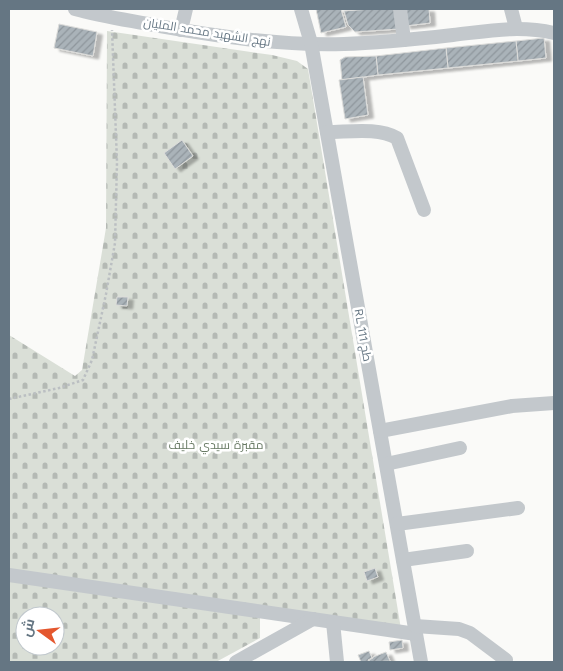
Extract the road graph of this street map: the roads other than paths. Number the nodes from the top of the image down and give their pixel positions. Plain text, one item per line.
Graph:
1 (75, 9) edge
2 (186, 9) edge
3 (301, 9) edge
4 (400, 9) edge
5 (511, 9) edge
6 (516, 28) junction
7 (181, 30) junction
8 (554, 33) edge
9 (404, 40) junction
10 (311, 43) junction
11 (327, 132) junction
12 (424, 210) dead end
13 (554, 403) edge
14 (380, 431) junction
15 (460, 448) dead end
16 (386, 464) junction
17 (518, 508) dead end
18 (396, 524) junction
19 (467, 551) dead end
20 (403, 560) junction
21 (9, 576) edge
22 (313, 619) junction
23 (333, 622) junction
24 (415, 630) junction
25 (506, 660) dead end
26 (236, 662) edge
27 (337, 662) edge
28 (421, 662) edge

1 - 7 street, نهج الشهيد محمد المليان
2 - 7 street
3 - 10 street, RL طج 111
4 - 9 street
5 - 6 street
6 - 8 street, نهج الشهيد محمد المليان
6 - 9 street, نهج الشهيد محمد المليان
7 - 10 street, نهج الشهيد محمد المليان
9 - 10 street, نهج الشهيد محمد المليان
10 - 11 street, RL طج 111
11 - 12 street
11 - 14 street, RL طج 111
13 - 14 street
14 - 16 street, RL طج 111
15 - 16 street
16 - 18 street, RL طج 111
17 - 18 street
18 - 20 street, RL طج 111
19 - 20 street
20 - 24 street, RL طج 111
21 - 22 street
22 - 23 street
22 - 26 street
23 - 24 street
23 - 27 street
24 - 25 street
24 - 28 street, RL طج 111

